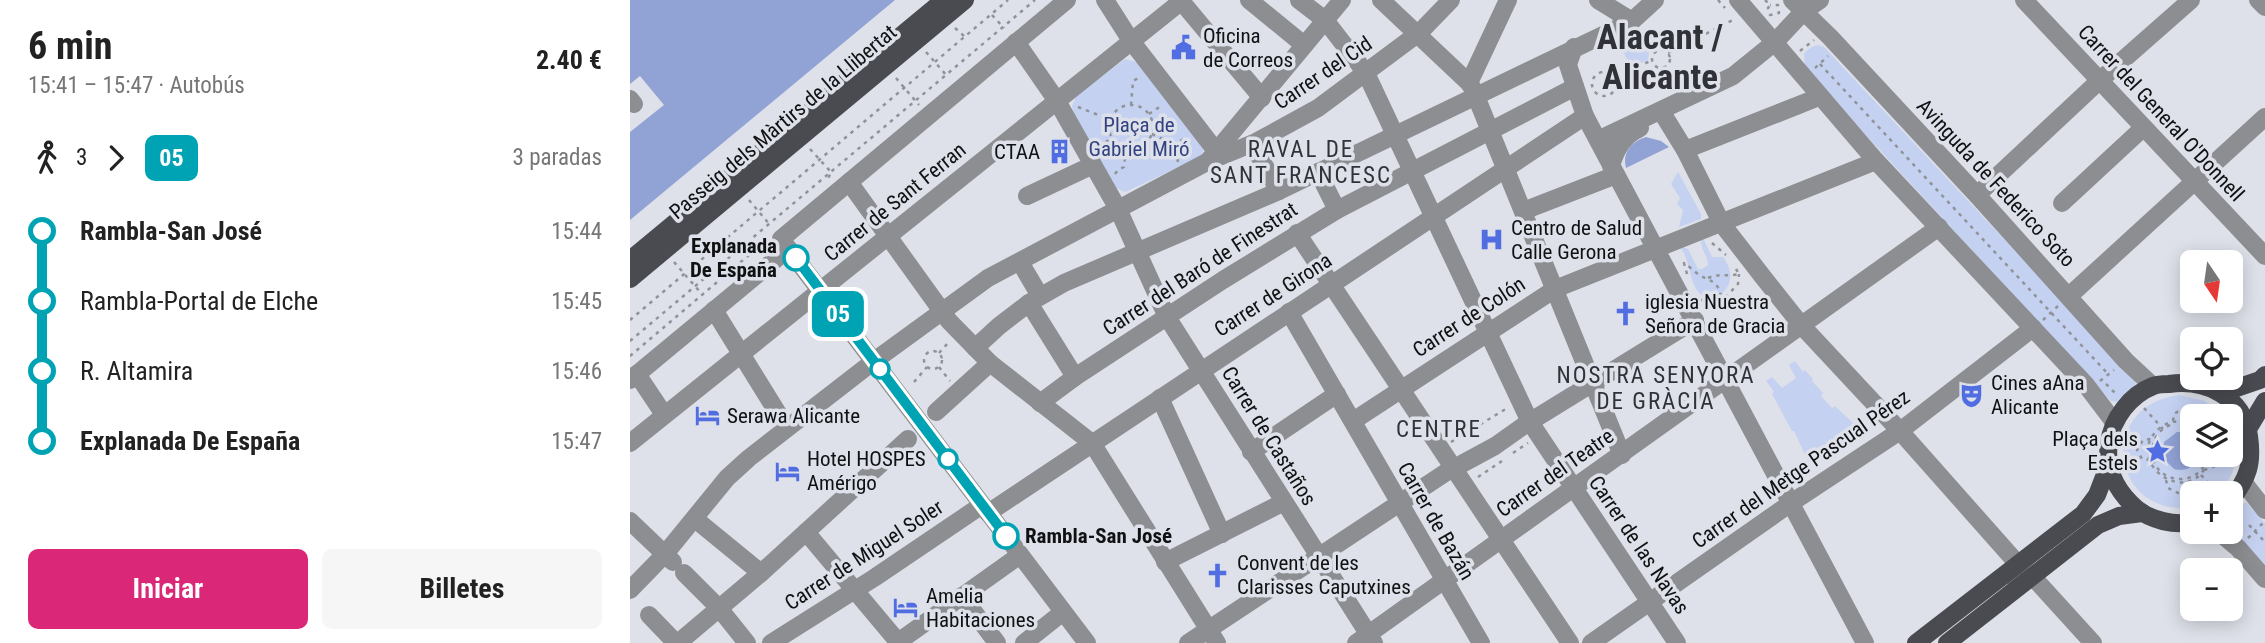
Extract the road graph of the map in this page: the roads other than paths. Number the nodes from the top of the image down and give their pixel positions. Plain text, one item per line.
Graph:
1 (944, 0) edge
2 (965, 0) edge
3 (1067, 0) edge
4 (1105, 0) edge
5 (1249, 0) edge
6 (1299, 0) edge
7 (1342, 0) edge
8 (1381, 0) edge
9 (1451, 0) edge
10 (1598, 0) edge
11 (1655, 0) edge
12 (1738, 0) edge
13 (1820, 0) edge
14 (2024, 0) edge
15 (2191, 0) edge
16 (2258, 0) edge
17 (1182, 1) edge
18 (1505, 1) edge
19 (1798, 5) edge
20 (2265, 7) edge
21 (1325, 20) junction
22 (1639, 22) junction
23 (1417, 34) junction
24 (1011, 37) junction
25 (1130, 39) junction
26 (1776, 42) junction
27 (1304, 45) junction
28 (1574, 47) junction
29 (1730, 68) dead end
30 (1366, 74) junction
31 (2099, 81) junction
32 (1574, 87) junction
33 (1472, 89) junction
34 (1819, 97) junction
35 (1262, 98) junction
36 (1057, 101) junction
37 (1679, 102) junction
38 (1661, 111) junction
39 (1585, 116) junction
40 (2265, 117) edge
41 (2143, 128) junction
42 (1489, 130) junction
43 (1674, 131) junction
44 (1394, 135) junction
45 (1598, 140) junction
46 (1252, 144) junction
47 (1685, 150) junction
48 (1094, 156) junction
49 (1212, 157) junction
50 (1876, 161) junction
51 (1506, 169) junction
52 (1411, 170) junction
53 (1614, 171) junction
54 (1318, 172) junction
55 (849, 182) junction
56 (2194, 182) junction
57 (1279, 191) junction
58 (1977, 195) junction
59 (1027, 196) dead end
60 (2062, 203) dead end
61 (1118, 209) junction
62 (1337, 209) junction
63 (1523, 211) junction
64 (1433, 217) junction
65 (1722, 224) junction
66 (1938, 228) junction
67 (1297, 233) junction
68 (888, 236) junction
69 (788, 248) junction
70 (1657, 249) junction
71 (1138, 252) junction
72 (2265, 256) edge
73 (630, 260) edge
74 (1020, 262) junction
75 (630, 279) edge
76 (1331, 284) junction
77 (1555, 289) junction
78 (820, 290) junction
79 (2069, 296) junction
80 (1035, 299) junction
81 (715, 310) junction
82 (942, 311) junction
83 (1289, 312) junction
84 (1167, 317) junction
85 (1695, 320) junction
86 (2036, 320) junction
87 (1802, 326) junction
88 (1487, 333) junction
89 (975, 348) junction
90 (741, 354) junction
91 (874, 361) junction
92 (990, 363) junction
93 (1201, 370) junction
94 (2265, 375) edge
95 (634, 377) edge
96 (1075, 377) junction
97 (1726, 379) junction
98 (1593, 383) junction
99 (2153, 386) junction
100 (1401, 389) junction
101 (2222, 393) junction
102 (1337, 394) junction
103 (1160, 398) junction
104 (2265, 401) edge
105 (1040, 403) junction
106 (661, 410) dead end
107 (936, 412) dead end
108 (1353, 421) junction
109 (2114, 422) junction
110 (787, 428) junction
111 (2248, 429) junction
112 (1900, 431) junction
113 (908, 439) dead end
114 (630, 443) edge
115 (1092, 443) junction
116 (1251, 452) junction
117 (1622, 455) junction
118 (2109, 464) junction
119 (2244, 482) joint
120 (1573, 489) junction
121 (1284, 502) junction
122 (1400, 503) junction
123 (1791, 503) junction
124 (985, 509) junction
125 (2087, 509) junction
126 (2265, 510) edge
127 (2142, 513) junction
128 (695, 519) junction
129 (630, 521) edge
130 (2180, 522) edge
131 (2053, 527) dead end
132 (806, 532) junction
133 (1222, 534) junction
134 (1501, 539) junction
135 (2233, 544) edge
136 (1020, 555) junction
137 (1318, 556) junction
138 (1165, 562) junction
139 (2017, 563) junction
140 (675, 564) junction
141 (761, 573) junction
142 (2032, 576) junction
143 (2265, 579) edge
144 (1444, 580) junction
145 (854, 590) junction
146 (2009, 595) junction
147 (962, 596) junction
148 (637, 601) edge
149 (1649, 602) junction
150 (719, 608) junction
151 (1063, 612) junction
152 (1212, 636) edge
153 (1366, 640) edge
154 (677, 643) edge
155 (747, 643) edge
156 (771, 643) edge
157 (899, 643) edge
158 (997, 643) edge
159 (1024, 643) edge
160 (1087, 643) edge
161 (1188, 643) edge
162 (1481, 643) edge
163 (1570, 643) edge
164 (1591, 643) edge
165 (1677, 643) edge
166 (1865, 643) edge
167 (1916, 643) edge
168 (1947, 643) edge
169 (2093, 643) edge

1 - 73 main road, Passeig dels Màrtirs de la Llibertat
2 - 75 main road, Passeig dels Màrtirs de la Llibertat
3 - 24 street
4 - 25 street
5 - 27 street
6 - 21 street, Carrer de las Navas
7 - 21 street
8 - 23 street
9 - 23 street, Carrer del Cid
10 - 22 street
11 - 22 street
12 - 26 street
13 - 19 street
14 - 31 street, Carrer del General O'Donnell
15 - 31 street
16 - 20 street
17 - 25 street
17 - 35 street
18 - 33 street
19 - 26 street
19 - 58 street, Avinguda de Federico Soto
21 - 27 street
21 - 30 street, Carrer de las Navas
22 - 28 street
23 - 30 street, Carrer del Cid
23 - 33 street
24 - 36 street
24 - 55 street
25 - 36 street
25 - 49 street
26 - 34 street
26 - 37 street
27 - 35 street
28 - 32 street
28 - 33 street
29 - 37 street
30 - 44 street, Carrer de las Navas
30 - 46 street, Carrer del Cid
31 - 41 street, Carrer del General O'Donnell
31 - 58 street
32 - 39 street
32 - 42 street, Carrer del Baró de Finestrat
33 - 42 street
33 - 44 street
34 - 47 street
34 - 50 street
35 - 49 street
36 - 48 street
36 - 68 street, Carrer de Sant Ferran
37 - 38 street
38 - 43 street
38 - 45 street
39 - 45 street
39 - 51 street, Carrer de Girona
40 - 56 street
41 - 56 street, Carrer del General O'Donnell
41 - 60 street
42 - 51 street
42 - 52 street, Carrer del Baró de Finestrat
43 - 47 street
43 - 53 street
44 - 52 street, Carrer de las Navas
44 - 54 street
45 - 53 street
46 - 49 street, Carrer del Cid
46 - 57 street
47 - 65 street
48 - 59 street
48 - 61 street
49 - 61 street
50 - 65 street
50 - 66 street
51 - 63 street
51 - 64 street, Carrer de Girona
52 - 62 street, Carrer del Baró de Finestrat
52 - 64 street, Carrer de las Navas
53 - 63 street
53 - 70 street
54 - 57 street
54 - 62 street
55 - 68 street
55 - 69 street
56 - 72 street, Carrer del General O'Donnell
56 - 79 street
57 - 71 street
58 - 79 street, Avinguda de Federico Soto
61 - 71 street, Carrer de Castaños
61 - 74 street
62 - 67 street, Carrer del Baró de Finestrat
63 - 77 street
64 - 76 street, Carrer de Girona
64 - 88 street, Carrer de las Navas
65 - 70 street, Carrer de Colón
65 - 87 street
66 - 86 street
66 - 87 street, Carrer del Teatre
67 - 76 street
67 - 84 street, Carrer del Baró de Finestrat
68 - 78 street, Carrer de Sant Ferran
68 - 82 street
69 - 78 street
69 - 81 street
70 - 77 street, Carrer de Colón
70 - 85 street
71 - 80 street
71 - 84 street, Carrer de Castaños
74 - 80 street
74 - 82 street
76 - 83 street, Carrer de Girona
76 - 100 street
77 - 88 street, Carrer de Colón
77 - 98 street
78 - 90 street, Carrer de Sant Ferran
78 - 91 street
79 - 99 street, Avinguda de Federico Soto
80 - 89 street
80 - 96 street
81 - 90 street
81 - 95 street
82 - 89 street
82 - 91 street
83 - 93 street, Carrer de Girona
83 - 102 street, Carrer de Bazán
84 - 93 street, Carrer de Castaños
84 - 96 street, Carrer del Baró de Finestrat
85 - 97 street
85 - 98 street
86 - 109 street
86 - 112 street, Carrer del Metge Pascual Pérez
87 - 97 street, Carrer del Teatre
87 - 112 street
88 - 100 street, Carrer de Colón
88 - 120 street, Carrer de las Navas
89 - 92 street
90 - 110 street
90 - 114 street, Carrer de Sant Ferran
91 - 110 street
91 - 124 street
92 - 105 street
92 - 107 street
93 - 103 street, Carrer de Girona
93 - 116 street, Carrer de Castaños
94 - 101 main road
95 - 106 street
96 - 105 street, Carrer del Baró de Finestrat
97 - 117 street, Carrer del Teatre
97 - 123 street
98 - 117 street
98 - 122 street
99 - 101 main road
99 - 109 main road
100 - 108 street, Carrer de Colón
100 - 134 street
101 - 111 main road
102 - 108 street, Carrer de Bazán
102 - 116 street
103 - 115 street, Carrer de Girona
103 - 133 street
104 - 111 main road
105 - 115 street
108 - 122 street, Carrer de Bazán
109 - 118 main road
110 - 128 street
111 - 119 main road
112 - 123 street, Carrer del Metge Pascual Pérez
112 - 139 street
113 - 132 street
115 - 124 street, Carrer de Girona
115 - 138 street
116 - 121 street, Carrer de Castaños
117 - 120 street, Carrer del Teatre
118 - 125 main road
118 - 127 main road
119 - 126 street
120 - 134 street, Carrer del Teatre
120 - 149 street, Carrer de las Navas
121 - 133 street
121 - 137 street, Carrer de Castaños
122 - 137 street
122 - 144 street, Carrer de Bazán
123 - 149 street, Carrer del Metge Pascual Pérez
123 - 166 street
124 - 136 street
124 - 145 street, Carrer de Miguel Soler
125 - 131 street
125 - 139 main road
127 - 130 main road
127 - 142 main road
128 - 140 street
128 - 141 street
129 - 140 street
132 - 141 street
132 - 145 street
133 - 138 street
134 - 144 street, Carrer del Teatre
134 - 163 street
135 - 143 street
136 - 147 street
136 - 151 street
137 - 152 street
137 - 153 street, Carrer de Castaños
138 - 152 street
139 - 146 street
139 - 167 main road
140 - 148 street
140 - 150 street
141 - 150 street
142 - 146 main road
142 - 169 street
144 - 153 street, Carrer del Teatre
144 - 162 street, Carrer de Bazán
145 - 156 street, Carrer de Miguel Soler
145 - 157 street
146 - 168 main road
147 - 157 street
147 - 158 street
148 - 154 street
149 - 164 street, Carrer del Metge Pascual Pérez
149 - 165 street, Carrer de las Navas
150 - 154 street
150 - 155 street
151 - 159 street
151 - 160 street
152 - 161 street

